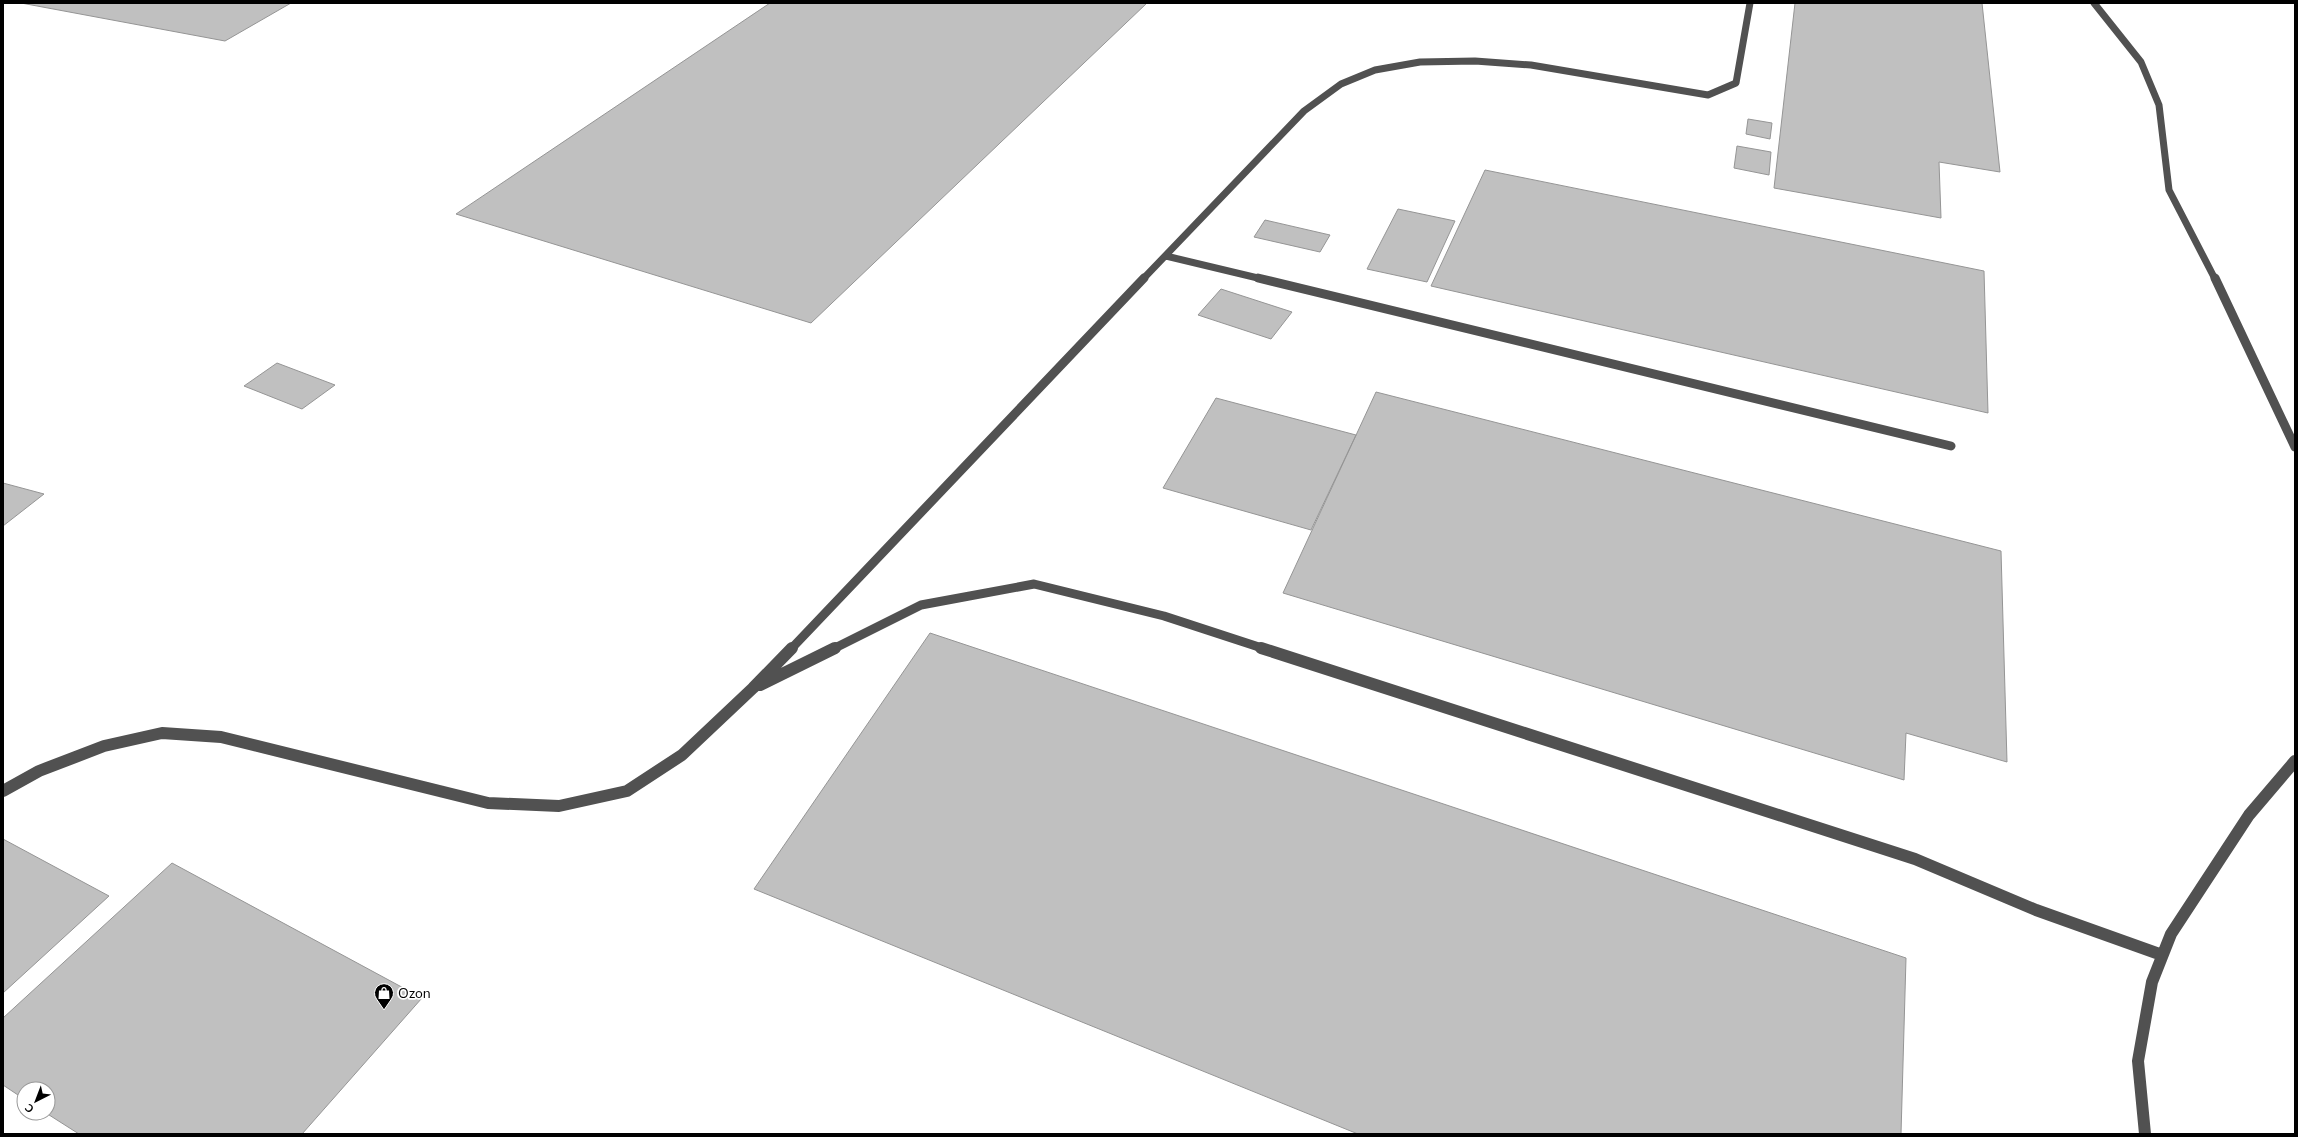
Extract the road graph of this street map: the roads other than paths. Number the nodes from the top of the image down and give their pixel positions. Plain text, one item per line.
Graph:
1 (1750, 3) edge
2 (2094, 3) edge
3 (1166, 256) junction
4 (1951, 446) dead end
5 (2295, 446) edge
6 (753, 688) junction
7 (2295, 761) edge
8 (3, 791) edge
9 (2162, 955) junction
10 (2145, 1134) edge

1 - 3 lane
2 - 5 lane
3 - 4 lane
3 - 6 lane
6 - 8 lane
6 - 9 lane
7 - 9 lane
9 - 10 lane

